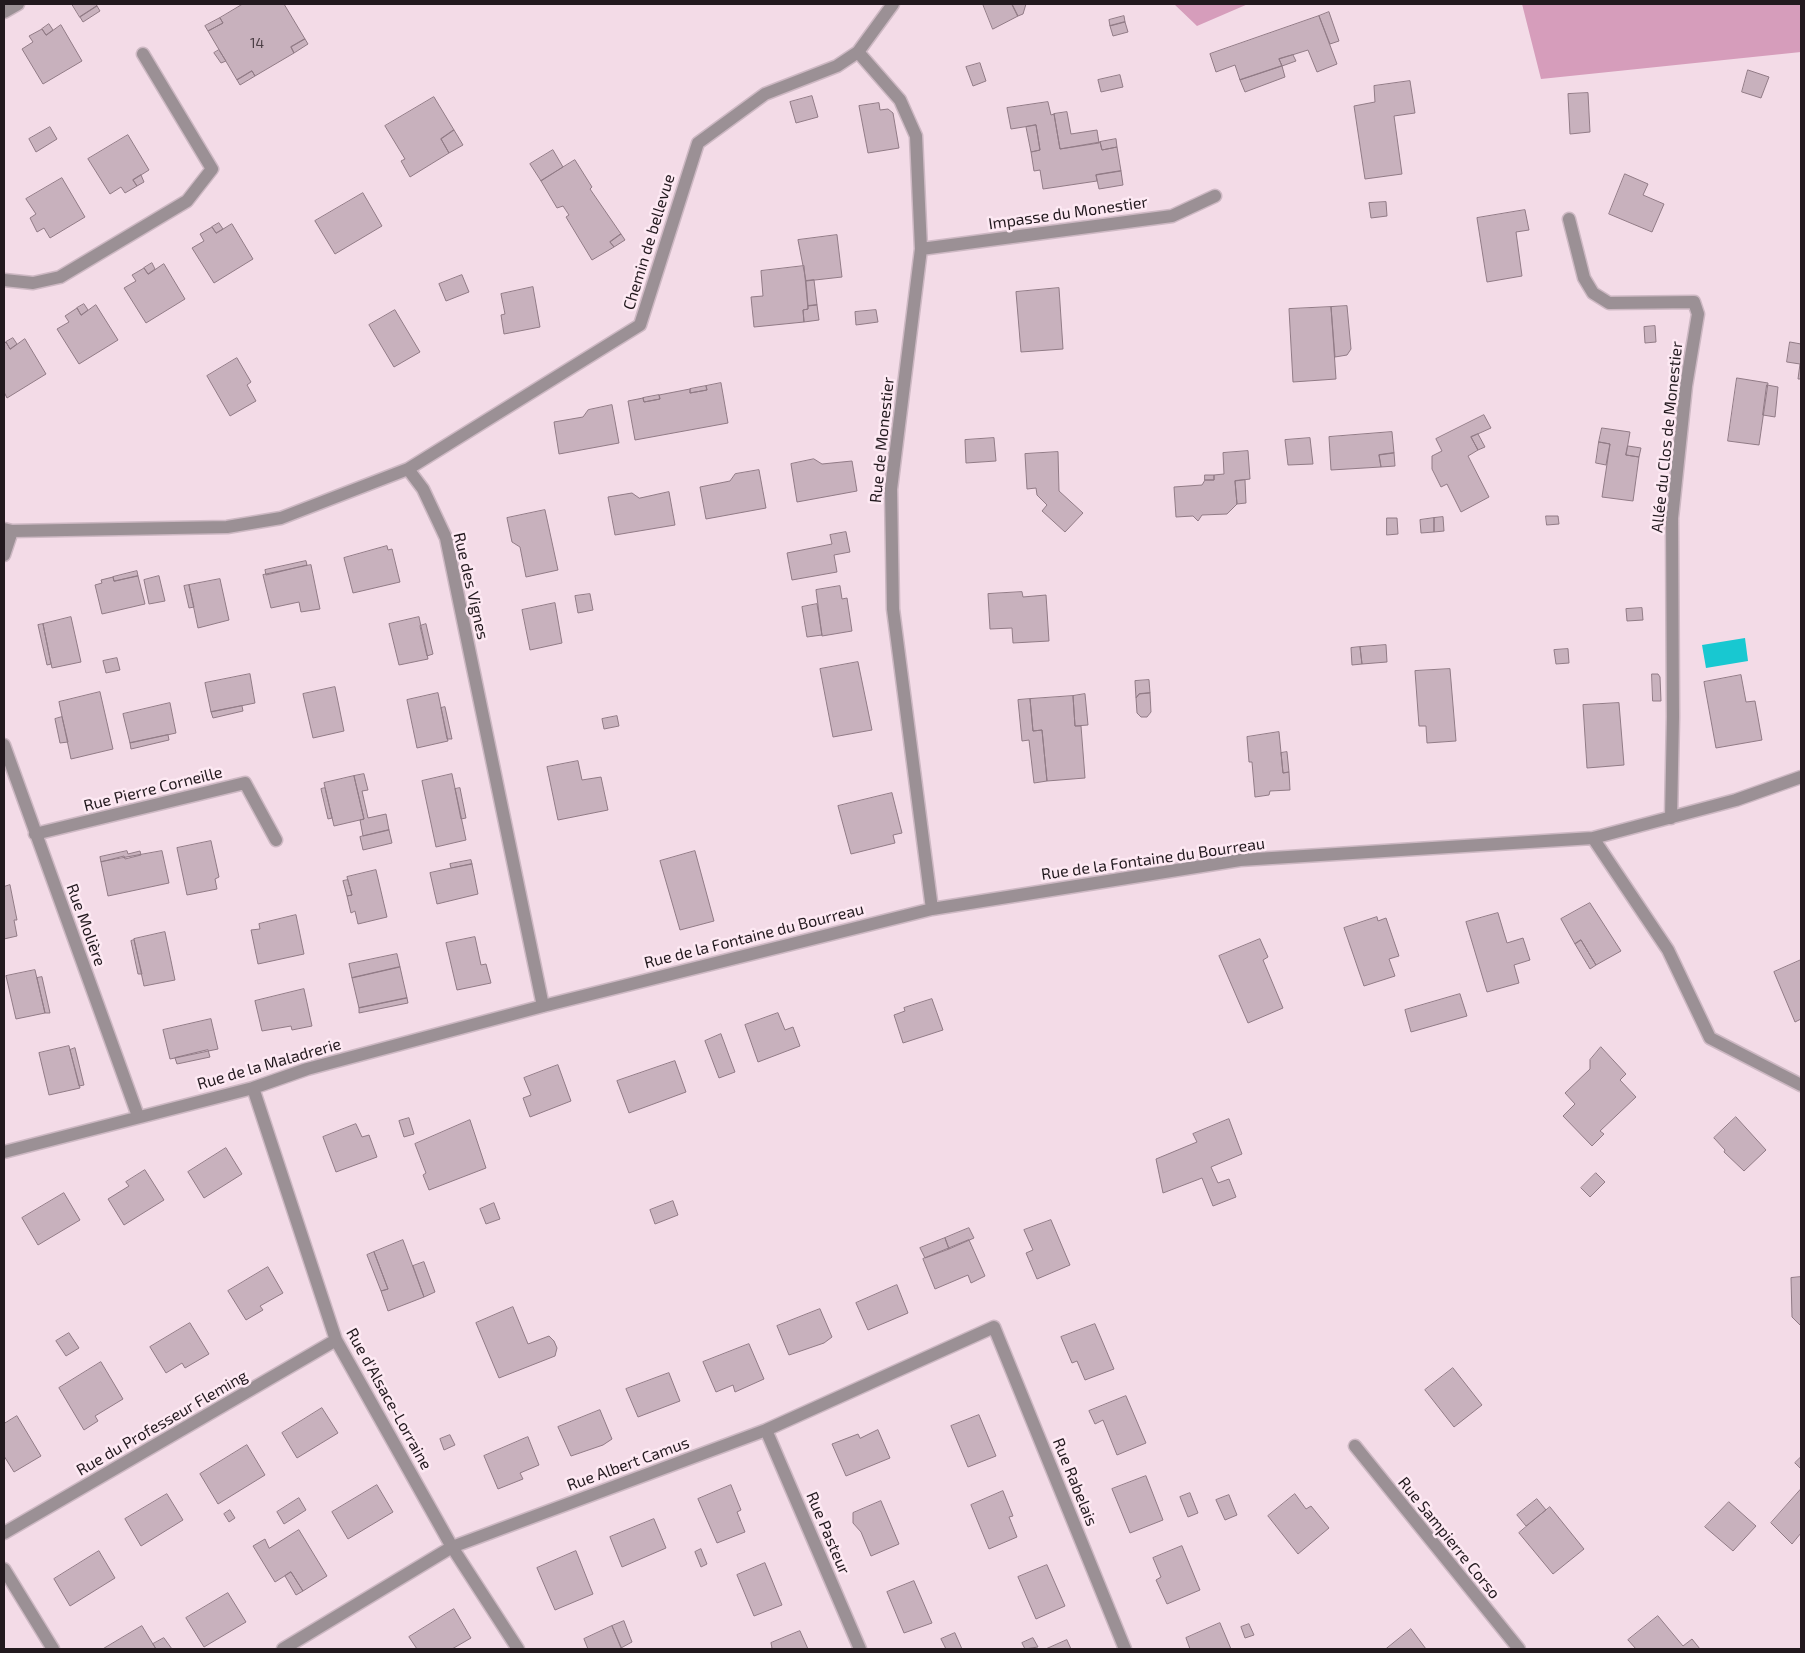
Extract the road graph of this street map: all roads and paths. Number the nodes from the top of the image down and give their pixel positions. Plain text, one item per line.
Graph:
1 (18, 4) edge
2 (893, 4) edge
3 (4, 12) edge
4 (858, 52) junction
5 (143, 54) dead end
6 (1214, 196) dead end
7 (1570, 219) dead end
8 (921, 249) junction
9 (4, 280) edge
10 (408, 469) junction
11 (8, 530) edge
12 (4, 555) edge
13 (4, 745) edge
14 (1801, 776) edge
15 (1670, 818) junction
16 (36, 834) junction
17 (1593, 838) junction
18 (276, 840) dead end
19 (932, 908) junction
20 (543, 1006) junction
21 (1801, 1085) edge
22 (252, 1088) junction
23 (138, 1116) junction
24 (4, 1152) edge
25 (994, 1327) joint
26 (336, 1340) junction
27 (766, 1430) junction
28 (1354, 1446) dead end
29 (4, 1533) edge
30 (452, 1547) junction
31 (4, 1568) edge
32 (53, 1649) edge
33 (282, 1649) edge
34 (518, 1649) edge
35 (860, 1649) edge
36 (1125, 1649) edge
37 (1519, 1649) edge

1 - 3 street
2 - 4 street, Chemin de bellevue
4 - 8 street, Rue de Monestier
4 - 10 street, Chemin de bellevue
5 - 9 street
6 - 8 street, Impasse du Monestier
7 - 15 street, Allée du Clos de Monestier
8 - 19 street, Rue de Monestier
10 - 11 street
10 - 20 street, Rue des Vignes
11 - 12 street
13 - 16 street, Rue Molière
14 - 15 street, Rue de la Fontaine du Bourreau
15 - 17 street, Rue de la Fontaine du Bourreau
16 - 18 street, Rue Pierre Corneille
16 - 23 street, Rue Molière
17 - 19 street, Rue de la Fontaine du Bourreau
17 - 21 street
19 - 20 street, Rue de la Fontaine du Bourreau
20 - 22 street, Rue de la Maladrerie
22 - 23 street, Rue de la Maladrerie
22 - 26 street, Rue d'Alsace-Lorraine
23 - 24 street, Rue de la Maladrerie
25 - 27 street, Rue Albert Camus
25 - 36 street, Rue Rabelais
26 - 29 street, Rue du Professeur Fleming
26 - 30 street, Rue d'Alsace-Lorraine
27 - 30 street, Rue Albert Camus
27 - 35 street, Rue Pasteur
28 - 37 street, Rue Sampierre Corso
30 - 33 street, Rue Albert Camus
30 - 34 street, Rue d'Alsace-Lorraine
31 - 32 street

